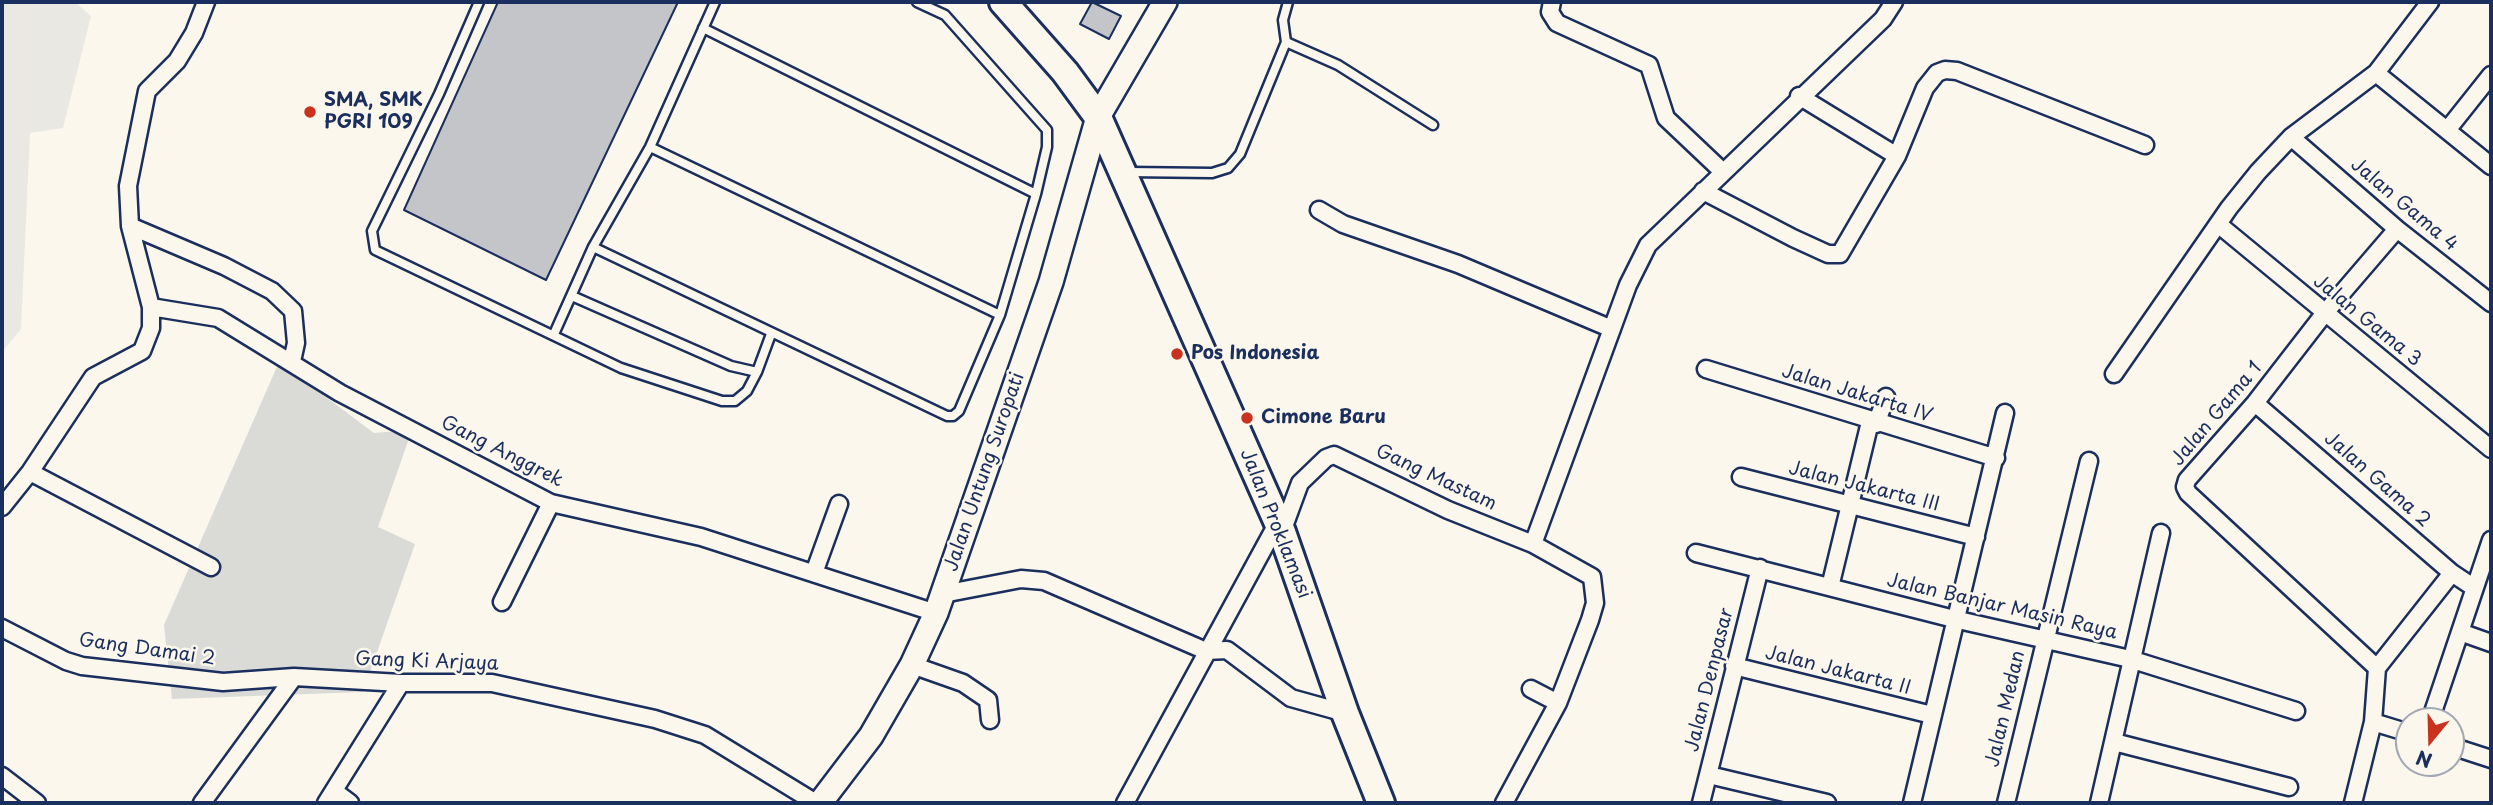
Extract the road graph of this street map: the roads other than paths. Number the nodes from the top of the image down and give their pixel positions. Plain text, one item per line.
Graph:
1 (206, 2) edge
2 (479, 2) edge
3 (715, 2) edge
4 (917, 2) edge
5 (1003, 2) edge
6 (1165, 2) edge
7 (1288, 2) edge
8 (1552, 2) edge
9 (1894, 2) edge
10 (2426, 3) edge
11 (702, 28) junction
12 (1286, 42) junction
13 (2376, 73) junction
14 (2491, 75) edge
15 (1799, 96) junction
16 (1098, 117) junction
17 (1433, 125) dead end
18 (2448, 130) junction
19 (2291, 137) junction
20 (2145, 145) dead end
21 (650, 147) junction
22 (1897, 156) junction
23 (2491, 166) edge
24 (1722, 171) junction
25 (1122, 172) junction
26 (1703, 191) junction
27 (1036, 194) junction
28 (1319, 210) dead end
29 (2218, 223) junction
30 (130, 226) junction
31 (2397, 229) junction
32 (593, 247) junction
33 (572, 296) junction
34 (2491, 303) edge
35 (151, 307) junction
36 (2324, 314) junction
37 (1000, 315) junction
38 (1612, 329) junction
39 (554, 334) junction
40 (771, 334) junction
41 (292, 360) junction
42 (1706, 369) dead end
43 (757, 372) junction
44 (2114, 374) dead end
45 (1886, 397) dead end
46 (2255, 403) junction
47 (2005, 413) dead end
48 (1873, 423) junction
49 (2491, 449) edge
50 (1996, 458) junction
51 (2089, 461) dead end
52 (30, 472) junction
53 (1741, 477) dead end
54 (551, 503) junction
55 (839, 504) dead end
56 (1849, 504) junction
57 (2, 507) edge
58 (1280, 527) junction
59 (2161, 533) dead end
60 (1976, 537) junction
61 (2491, 540) edge
62 (1533, 544) junction
63 (1696, 553) dead end
64 (211, 567) dead end
65 (1760, 568) junction
66 (814, 573) junction
67 (2452, 573) junction
68 (1830, 587) junction
69 (2473, 587) junction
70 (502, 602) dead end
71 (939, 603) junction
72 (1954, 619) junction
73 (2, 628) edge
74 (2460, 632) junction
75 (2044, 640) junction
76 (2491, 643) edge
77 (1206, 651) junction
78 (2130, 659) junction
79 (912, 665) junction
80 (1734, 666) junction
81 (2377, 668) junction
82 (295, 677) junction
83 (401, 683) junction
84 (1531, 689) dead end
85 (1558, 703) junction
86 (2435, 707) edge
87 (2296, 711) dead end
88 (1345, 713) junction
89 (1932, 715) junction
90 (990, 720) dead end
91 (2373, 722) junction
92 (2395, 729) edge
93 (2114, 742) junction
94 (2465, 751) edge
95 (2491, 759) edge
96 (1709, 775) junction
97 (2, 776) edge
98 (2289, 787) dead end
99 (330, 797) edge
100 (37, 803) edge
101 (202, 803) edge
102 (350, 803) edge
103 (818, 803) edge
104 (1125, 803) edge
105 (1381, 803) edge
106 (1504, 803) edge
107 (1702, 803) edge
108 (1827, 803) edge
109 (1912, 803) edge
110 (2006, 803) edge
111 (2099, 803) edge
112 (2353, 803) edge

1 - 30 street
2 - 39 lane
3 - 11 lane
4 - 27 lane
5 - 16 main road, Jalan Proklamasi
6 - 16 street, Jalan Untung Suropati
7 - 12 lane
8 - 24 street
9 - 15 street
10 - 13 street
11 - 21 lane
11 - 27 lane
12 - 17 lane
12 - 25 lane
13 - 18 street
13 - 19 street
14 - 18 street
15 - 22 street
15 - 24 street
16 - 25 main road, Jalan Proklamasi
16 - 71 street, Jalan Untung Suropati
18 - 23 street
19 - 29 street
19 - 31 street, Jalan Gama 4
20 - 22 street
21 - 32 lane
21 - 37 lane
22 - 26 street
24 - 26 street
25 - 58 main road, Jalan Proklamasi
26 - 38 street
27 - 37 lane
28 - 38 street
29 - 36 street, Jalan Gama 3
29 - 44 street
30 - 35 street
30 - 41 street
31 - 34 street, Jalan Gama 4
31 - 36 street, Jalan Gama 1
32 - 33 lane
32 - 40 lane
33 - 39 lane
33 - 43 lane
35 - 41 street, Gang Anggrek
35 - 52 street
36 - 46 street, Jalan Gama 1
36 - 49 street, Jalan Gama 3
37 - 40 lane
38 - 62 street
39 - 43 lane
40 - 43 lane
41 - 54 street, Gang Anggrek
42 - 48 street, Jalan Jakarta IV
45 - 48 street
46 - 67 street, Jalan Gama 2
46 - 81 street, Jalan Gama 1
47 - 50 street
48 - 50 street, Jalan Jakarta IV
48 - 56 street
50 - 60 street
51 - 75 street, Jalan Medan
52 - 57 street
52 - 64 street
53 - 56 street, Jalan Jakarta III
54 - 66 street, Gang Anggrek
54 - 70 street
55 - 66 street
56 - 60 street, Jalan Jakarta III
56 - 68 street
58 - 62 street, Gang Mastam
58 - 77 street
58 - 88 main road, Jalan Proklamasi
59 - 78 street
60 - 72 street
61 - 69 street
62 - 85 street
63 - 65 street, Jalan Banjar Masin Raya
65 - 68 street, Jalan Banjar Masin Raya
65 - 80 street, Jalan Denpasar
66 - 71 street, Gang Anggrek
67 - 69 street, Jalan Gama 2
67 - 81 street
68 - 72 street, Jalan Banjar Masin Raya
69 - 74 street
71 - 77 street
71 - 79 street, Jalan Untung Suropati
72 - 75 street, Jalan Banjar Masin Raya
72 - 89 street
73 - 82 street, Gang Damai 2
74 - 76 street
74 - 86 street
75 - 78 street, Jalan Banjar Masin Raya
75 - 110 street, Jalan Medan
77 - 88 street
77 - 104 street
78 - 87 street, Jalan Banjar Masin Raya
78 - 93 street
79 - 90 street
79 - 103 street, Jalan Untung Suropati
80 - 89 street, Jalan Jakarta II
80 - 96 street, Jalan Denpasar
81 - 91 street
82 - 83 street, Gang Ki Arjaya
82 - 101 street
83 - 99 street
83 - 103 street, Gang Ki Arjaya
84 - 85 street
85 - 106 street
88 - 105 main road, Jalan Proklamasi
89 - 109 street
91 - 92 street
91 - 112 street
93 - 98 street
93 - 111 street
94 - 95 street
96 - 107 street, Jalan Denpasar
96 - 108 street
97 - 100 street
99 - 102 street

